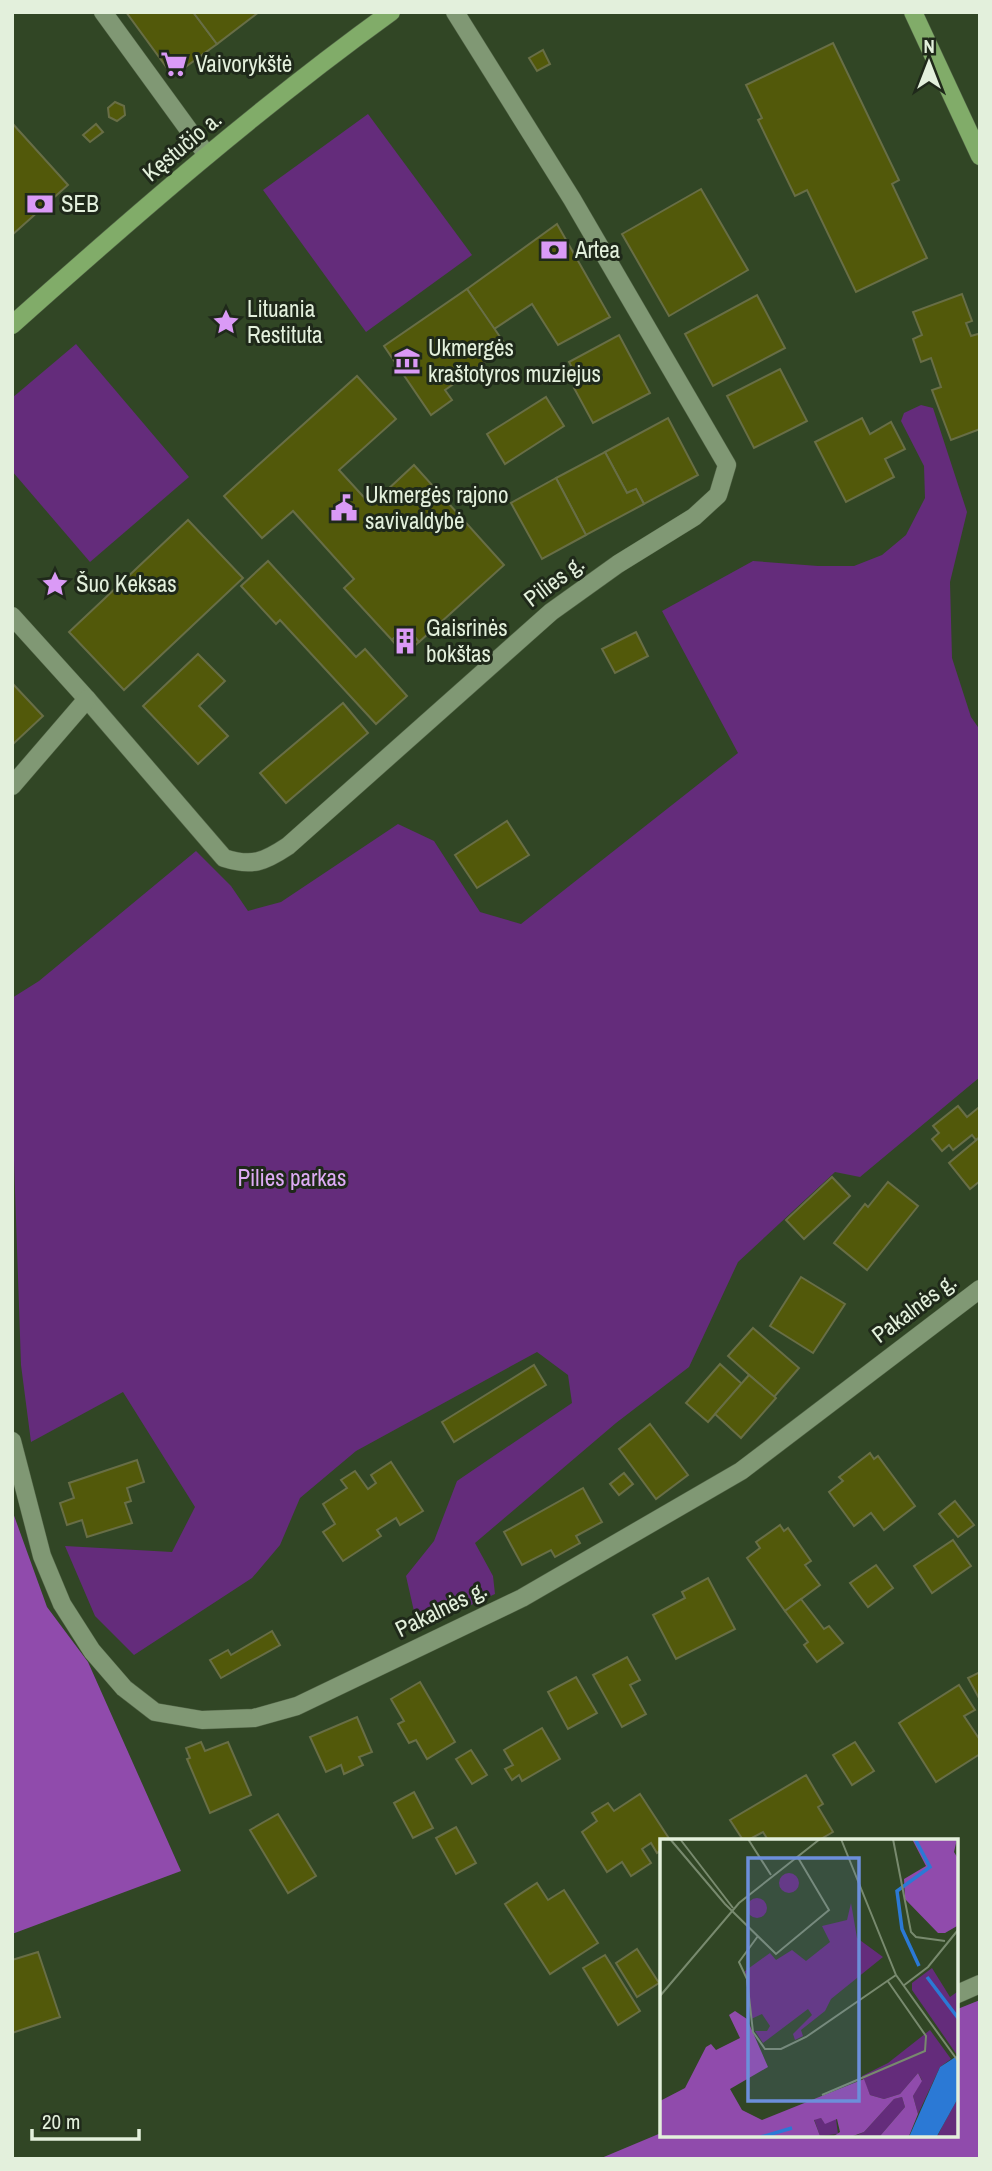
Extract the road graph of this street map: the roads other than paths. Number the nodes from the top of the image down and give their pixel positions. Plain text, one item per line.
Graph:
1 (103, 12) edge
2 (390, 12) edge
3 (454, 12) edge
4 (913, 12) edge
5 (207, 155) junction
6 (980, 156) edge
7 (12, 325) edge
8 (12, 616) edge
9 (87, 699) junction
10 (12, 786) edge
11 (980, 1289) edge
12 (12, 1441) edge
13 (980, 1984) edge
14 (957, 1994) edge

1 - 5 street
2 - 5 main road, Kęstučio a.
3 - 9 street, Pilies g.
4 - 6 main road
5 - 7 main road, Kęstučio a.
8 - 9 street, Pilies g.
9 - 10 street
11 - 12 street, Pakalnės g.
13 - 14 street

